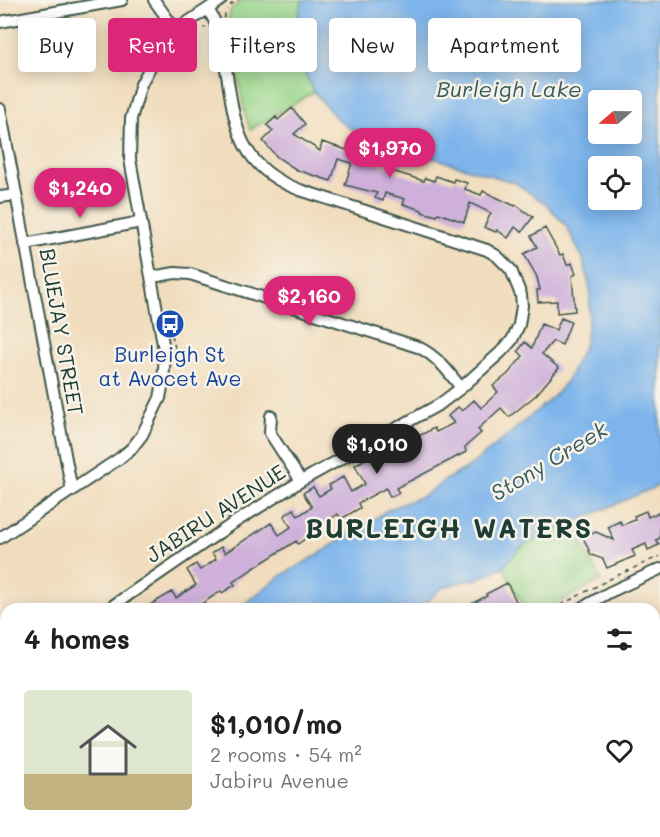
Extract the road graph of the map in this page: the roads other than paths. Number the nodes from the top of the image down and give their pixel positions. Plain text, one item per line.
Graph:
1 (122, 0) edge
2 (154, 0) edge
3 (221, 0) edge
4 (208, 9) junction
5 (166, 18) edge
6 (197, 20) edge
7 (0, 22) edge
8 (146, 72) edge
9 (0, 110) edge
10 (16, 195) junction
11 (0, 198) edge
12 (141, 222) junction
13 (25, 244) junction
14 (152, 277) junction
15 (462, 388) junction
16 (271, 416) dead end
17 (301, 482) junction
18 (72, 491) junction
19 (0, 538) edge
20 (660, 569) edge
21 (117, 603) edge
22 (590, 603) edge

1 - 7 street
2 - 5 street
3 - 4 street
4 - 6 street
4 - 15 street, JABIRU AVENUE
8 - 12 street
9 - 10 street, BLUEJAY STREET
10 - 11 street
10 - 13 street, BLUEJAY STREET
12 - 13 street
12 - 14 street
13 - 18 street, BLUEJAY STREET
14 - 15 street
14 - 18 street
15 - 17 street, JABIRU AVENUE
16 - 17 street
17 - 21 street, JABIRU AVENUE
18 - 19 street
20 - 22 street

